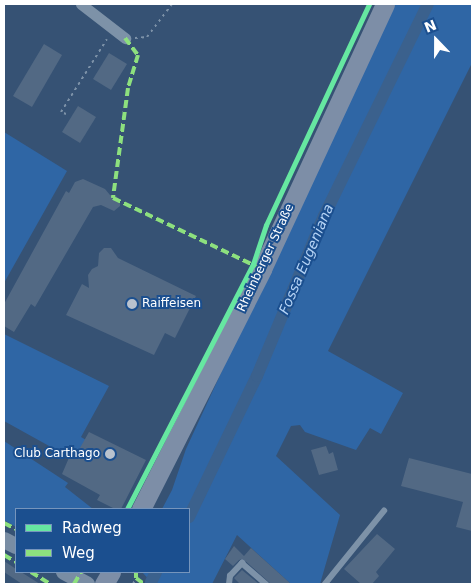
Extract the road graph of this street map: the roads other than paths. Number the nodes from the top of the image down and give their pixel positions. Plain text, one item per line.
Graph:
1 (81, 4) edge
2 (385, 4) edge
3 (125, 38) road end
4 (142, 508) edge
5 (384, 511) dead end
6 (66, 573) edge
7 (88, 584) edge
8 (229, 584) edge
9 (266, 584) edge
10 (325, 584) edge

1 - 3 street
2 - 4 main road, Rheinberger Straße
5 - 10 lane
6 - 7 main road
8 - 9 lane

